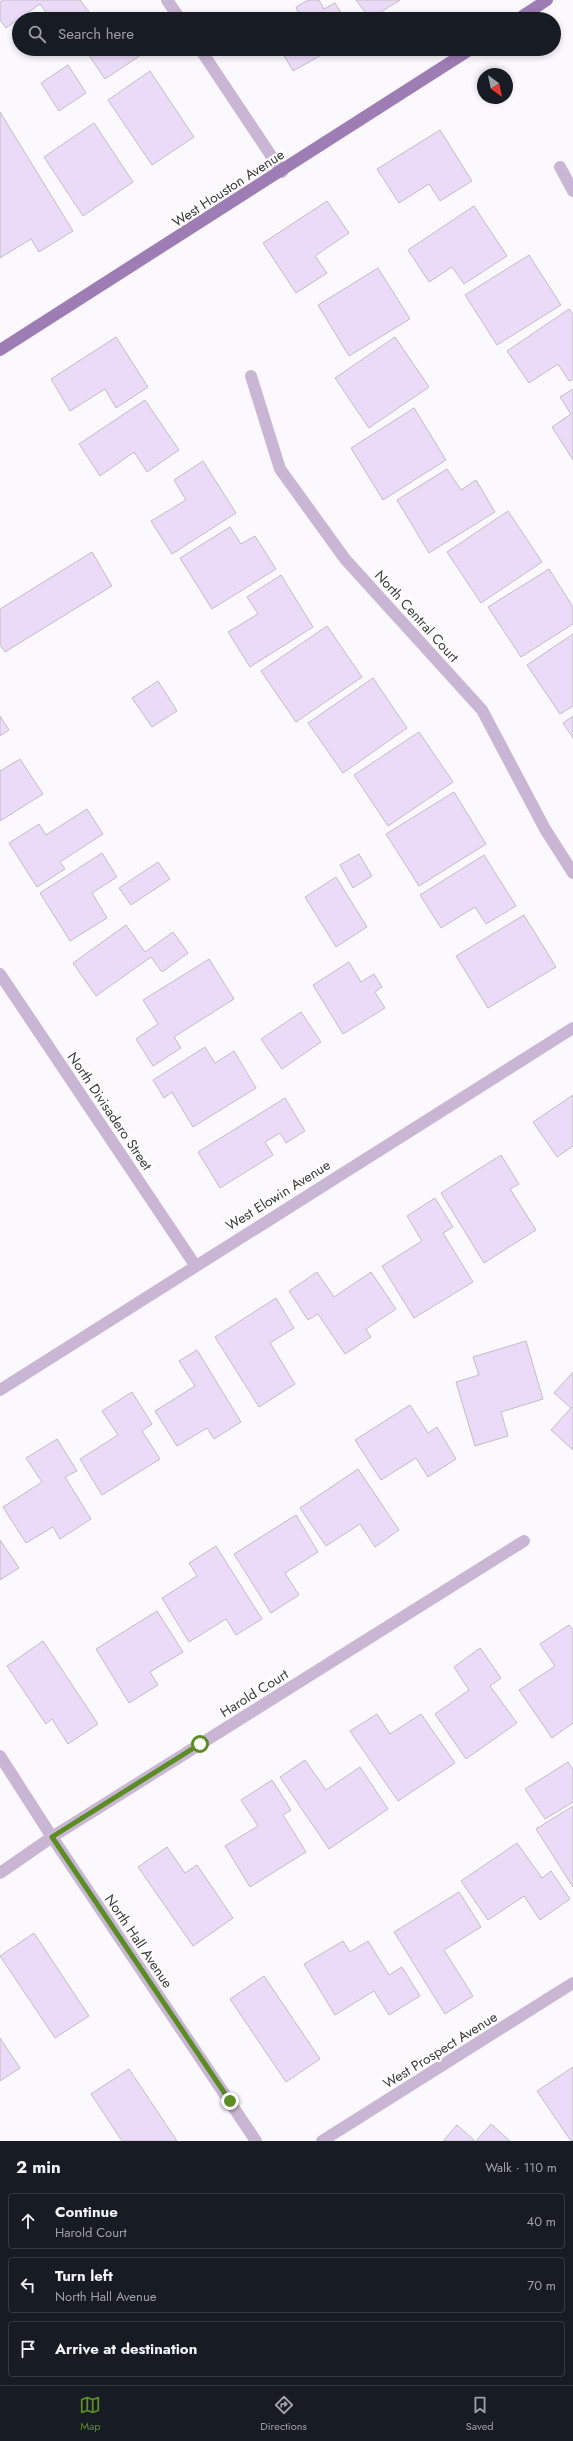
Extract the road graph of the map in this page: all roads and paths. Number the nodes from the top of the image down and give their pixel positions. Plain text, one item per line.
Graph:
1 (167, 0) edge
2 (547, 0) edge
3 (175, 12) edge
4 (529, 12) edge
5 (205, 56) edge
6 (460, 56) edge
7 (560, 167) dead end
8 (282, 172) junction
9 (573, 191) edge
10 (0, 350) edge
11 (251, 376) dead end
12 (573, 873) edge
13 (0, 974) edge
14 (573, 1028) edge
15 (194, 1265) junction
16 (0, 1390) edge
17 (524, 1541) dead end
18 (0, 1756) edge
19 (52, 1837) junction
20 (0, 1873) edge
21 (573, 1984) edge
22 (256, 2141) edge
23 (322, 2141) edge

1 - 3 street
2 - 4 main road
5 - 8 street
6 - 8 main road, West Houston Avenue
7 - 9 street
8 - 10 main road, West Houston Avenue
11 - 12 street, North Central Court
13 - 15 street, North Divisadero Street
14 - 15 street, West Elowin Avenue
15 - 16 street, West Elowin Avenue
17 - 19 street, Harold Court
18 - 19 street, North Hall Avenue
19 - 20 street, Harold Court
19 - 22 street, North Hall Avenue
21 - 23 street, West Prospect Avenue

